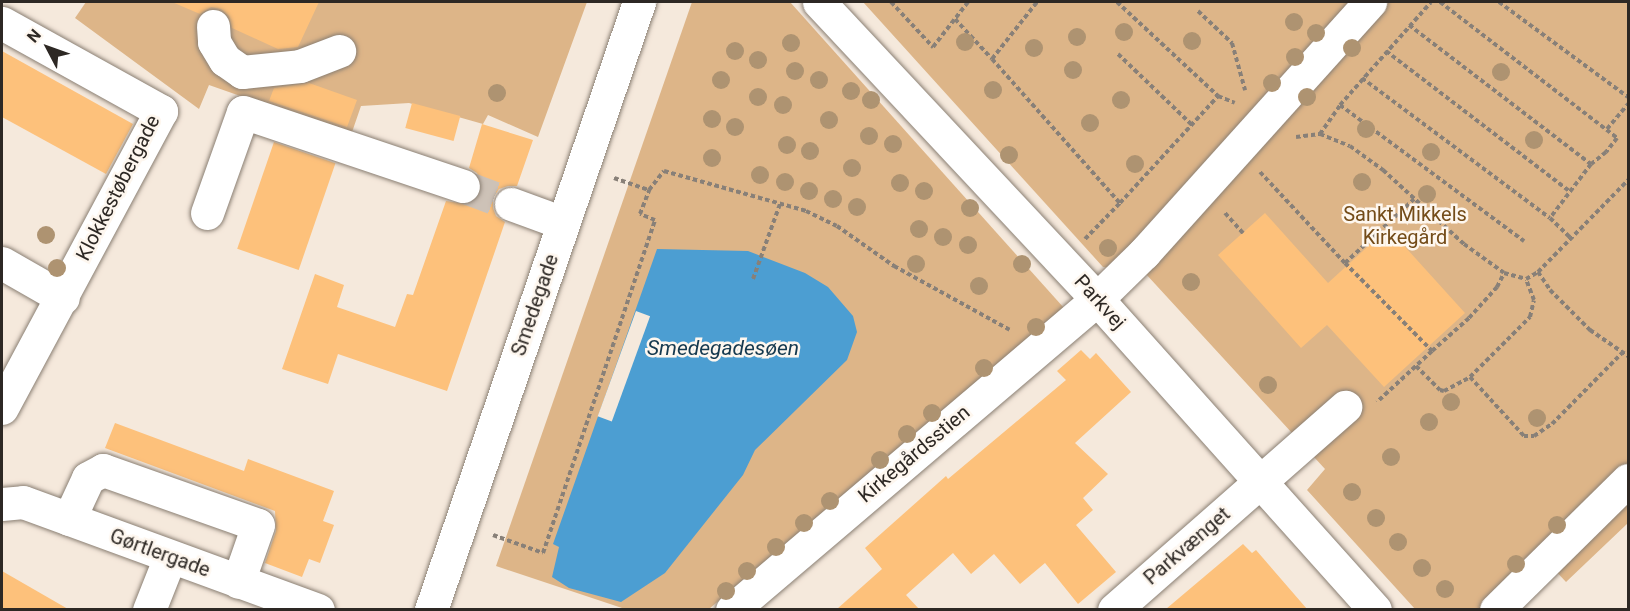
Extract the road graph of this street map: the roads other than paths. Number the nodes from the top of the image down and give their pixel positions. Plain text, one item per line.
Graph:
1 (639, 2) edge
2 (819, 2) edge
3 (1370, 2) edge
4 (2, 23) edge
5 (213, 26) dead end
6 (339, 51) dead end
7 (463, 186) tunnel mouth
8 (511, 204) tunnel mouth
9 (207, 213) dead end
10 (563, 224) junction
11 (2, 263) edge
12 (63, 298) junction
13 (1097, 298) junction
14 (1345, 407) road end
15 (2, 408) edge
16 (1629, 480) edge
17 (1260, 483) junction
18 (2, 504) edge
19 (69, 519) junction
20 (170, 557) junction
21 (238, 582) junction
22 (149, 609) edge
23 (318, 609) edge
24 (431, 609) edge
25 (732, 609) edge
26 (1114, 609) edge
27 (1375, 609) edge
28 (1496, 609) edge

1 - 10 street, Smedegade
2 - 13 street, Parkvej
3 - 13 street, Kirkegårdsstien
4 - 12 street, Klokkestøbergade
5 - 6 street
7 - 9 street
8 - 10 street
10 - 24 street, Smedegade
11 - 12 street
12 - 15 street, Klokkestøbergade
13 - 17 street, Parkvej
13 - 25 street, Kirkegårdsstien
14 - 17 street, Parkvænget
16 - 28 street
17 - 26 street, Parkvænget
17 - 27 street, Parkvej
18 - 19 street, Gørtlergade
19 - 20 street, Gørtlergade
19 - 21 street
20 - 21 street, Gørtlergade
20 - 22 street
21 - 23 street, Gørtlergade

